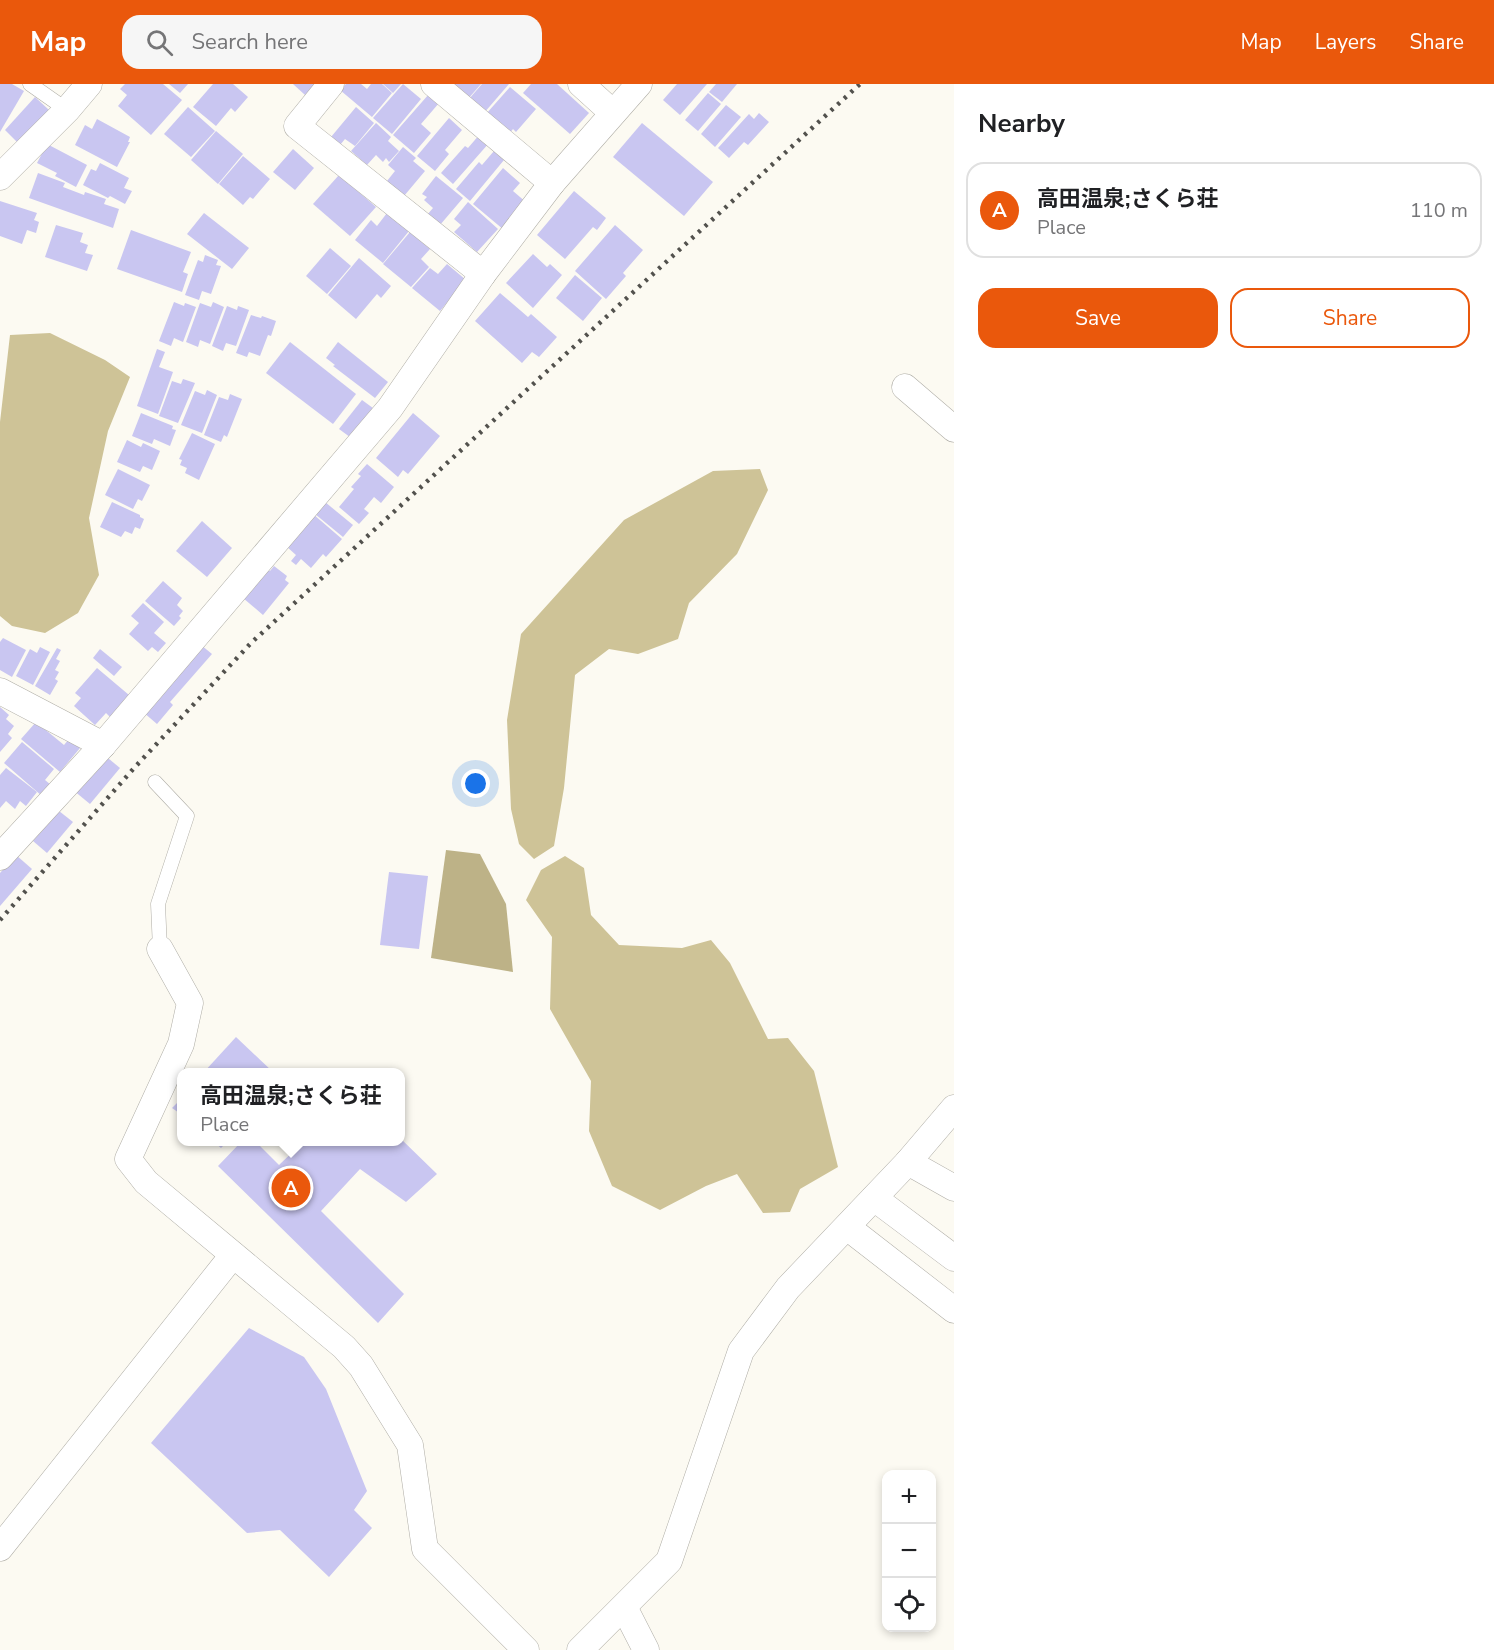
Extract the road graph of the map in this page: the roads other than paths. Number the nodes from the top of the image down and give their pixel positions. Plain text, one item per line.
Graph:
1 (30, 84) edge
2 (89, 84) edge
3 (331, 84) edge
4 (434, 84) edge
5 (580, 84) edge
6 (639, 84) edge
7 (67, 110) junction
8 (613, 113) junction
9 (0, 177) edge
10 (552, 183) junction
11 (483, 274) junction
12 (905, 387) dead end
13 (954, 429) edge
14 (0, 691) edge
15 (103, 745) junction
16 (155, 782) dead end
17 (0, 857) edge
18 (160, 949) joint
19 (954, 1108) edge
20 (908, 1162) junction
21 (954, 1188) edge
22 (874, 1198) junction
23 (847, 1227) junction
24 (233, 1255) junction
25 (954, 1258) edge
26 (954, 1310) edge
27 (0, 1548) edge
28 (624, 1607) junction
29 (526, 1650) edge
30 (580, 1650) edge
31 (646, 1650) edge

1 - 7 lane
2 - 7 street
3 - 11 street
4 - 10 street
5 - 8 street
6 - 8 street
7 - 9 street
8 - 10 street
10 - 11 street
11 - 15 street
12 - 13 street
14 - 15 street
15 - 17 street
16 - 18 lane
18 - 24 street
19 - 20 street
20 - 21 street
20 - 22 street
22 - 23 street
22 - 25 street
23 - 26 street
23 - 28 street
24 - 27 street
24 - 29 street
28 - 30 street
28 - 31 street

